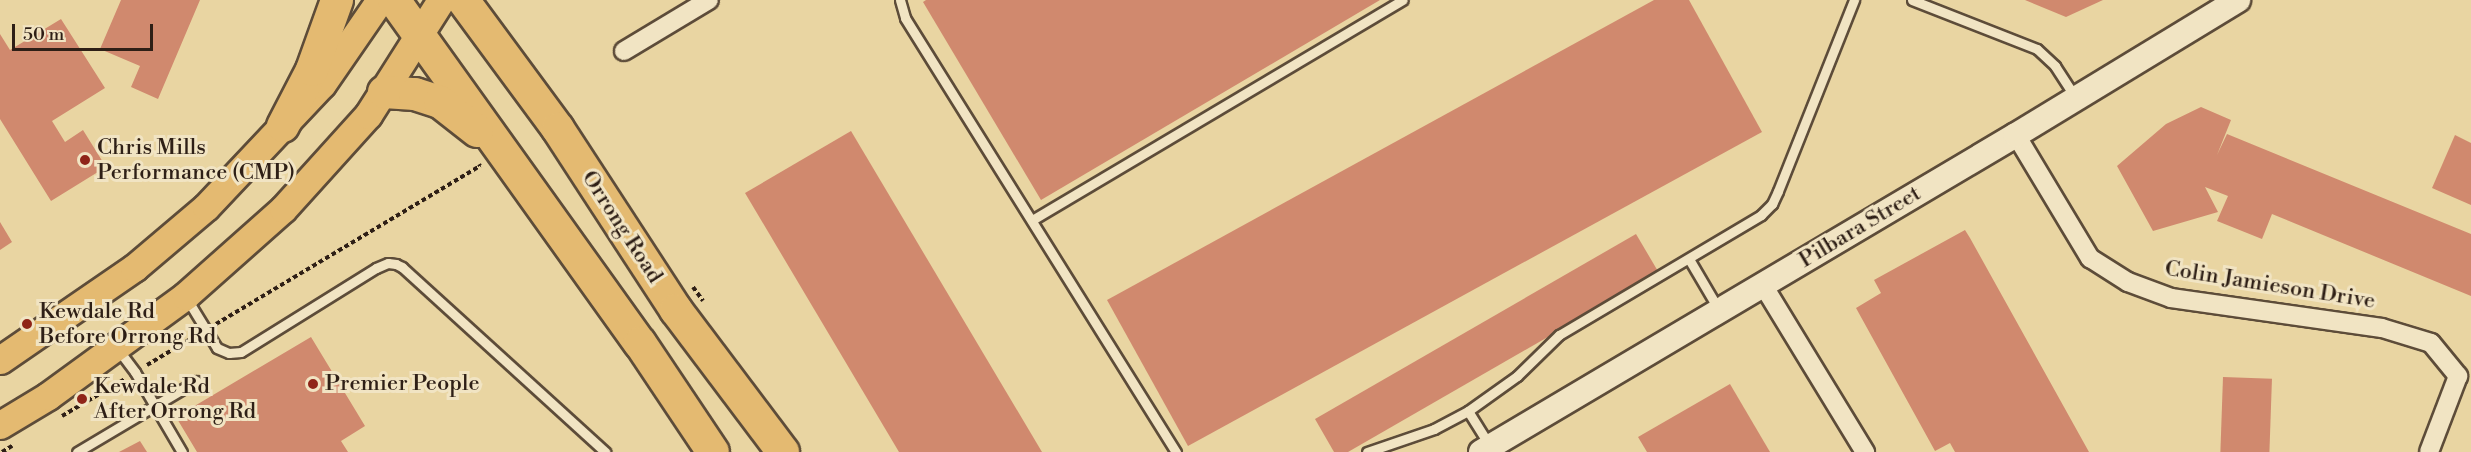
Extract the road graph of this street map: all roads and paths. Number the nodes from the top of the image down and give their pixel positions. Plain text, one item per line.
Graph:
1 (337, 0) edge
2 (380, 0) edge
3 (394, 0) edge
4 (441, 0) edge
5 (463, 0) edge
6 (709, 0) edge
7 (900, 0) edge
8 (1403, 0) edge
9 (1854, 0) edge
10 (1912, 0) edge
11 (2238, 0) edge
12 (485, 13) edge
13 (420, 33) junction
14 (624, 51) dead end
15 (384, 92) junction
16 (2076, 99) junction
17 (283, 126) junction
18 (2016, 135) junction
19 (474, 156) dead end
20 (508, 160) junction
21 (1032, 220) junction
22 (1689, 259) junction
23 (1763, 285) junction
24 (185, 296) junction
25 (1719, 309) junction
26 (205, 330) junction
27 (115, 347) junction
28 (0, 360) edge
29 (135, 372) junction
30 (196, 381) dead end
31 (155, 405) junction
32 (1468, 411) junction
33 (53, 421) dead end
34 (0, 425) edge
35 (22, 440) dead end
36 (1486, 449) edge
37 (2, 452) edge
38 (76, 452) edge
39 (182, 452) edge
40 (605, 452) edge
41 (713, 452) edge
42 (783, 452) edge
43 (1176, 452) edge
44 (1367, 452) edge
45 (1865, 452) edge
46 (2429, 452) edge

1 - 17 highway
2 - 17 main road
3 - 13 highway
4 - 13 main road
5 - 12 highway, Orrong Road
6 - 14 street
7 - 21 lane
8 - 21 lane
9 - 22 lane
10 - 16 lane
11 - 16 main road, Pilbara Street
12 - 42 highway, Orrong Road
13 - 15 main road
13 - 20 highway
15 - 20 highway
15 - 24 main road
16 - 18 main road, Pilbara Street
17 - 28 main road
18 - 23 main road, Pilbara Street
18 - 46 street, Colin Jamieson Drive
19 - 26 path
20 - 41 highway
21 - 43 lane
22 - 25 lane
22 - 32 lane
23 - 25 main road, Pilbara Street
23 - 45 street
24 - 26 lane
24 - 27 main road
25 - 36 main road, Pilbara Street
26 - 29 path
26 - 40 lane
27 - 29 lane
27 - 34 main road
29 - 31 lane
29 - 33 path
30 - 31 lane
31 - 38 lane
31 - 39 lane
32 - 36 lane
32 - 44 lane
35 - 37 path

